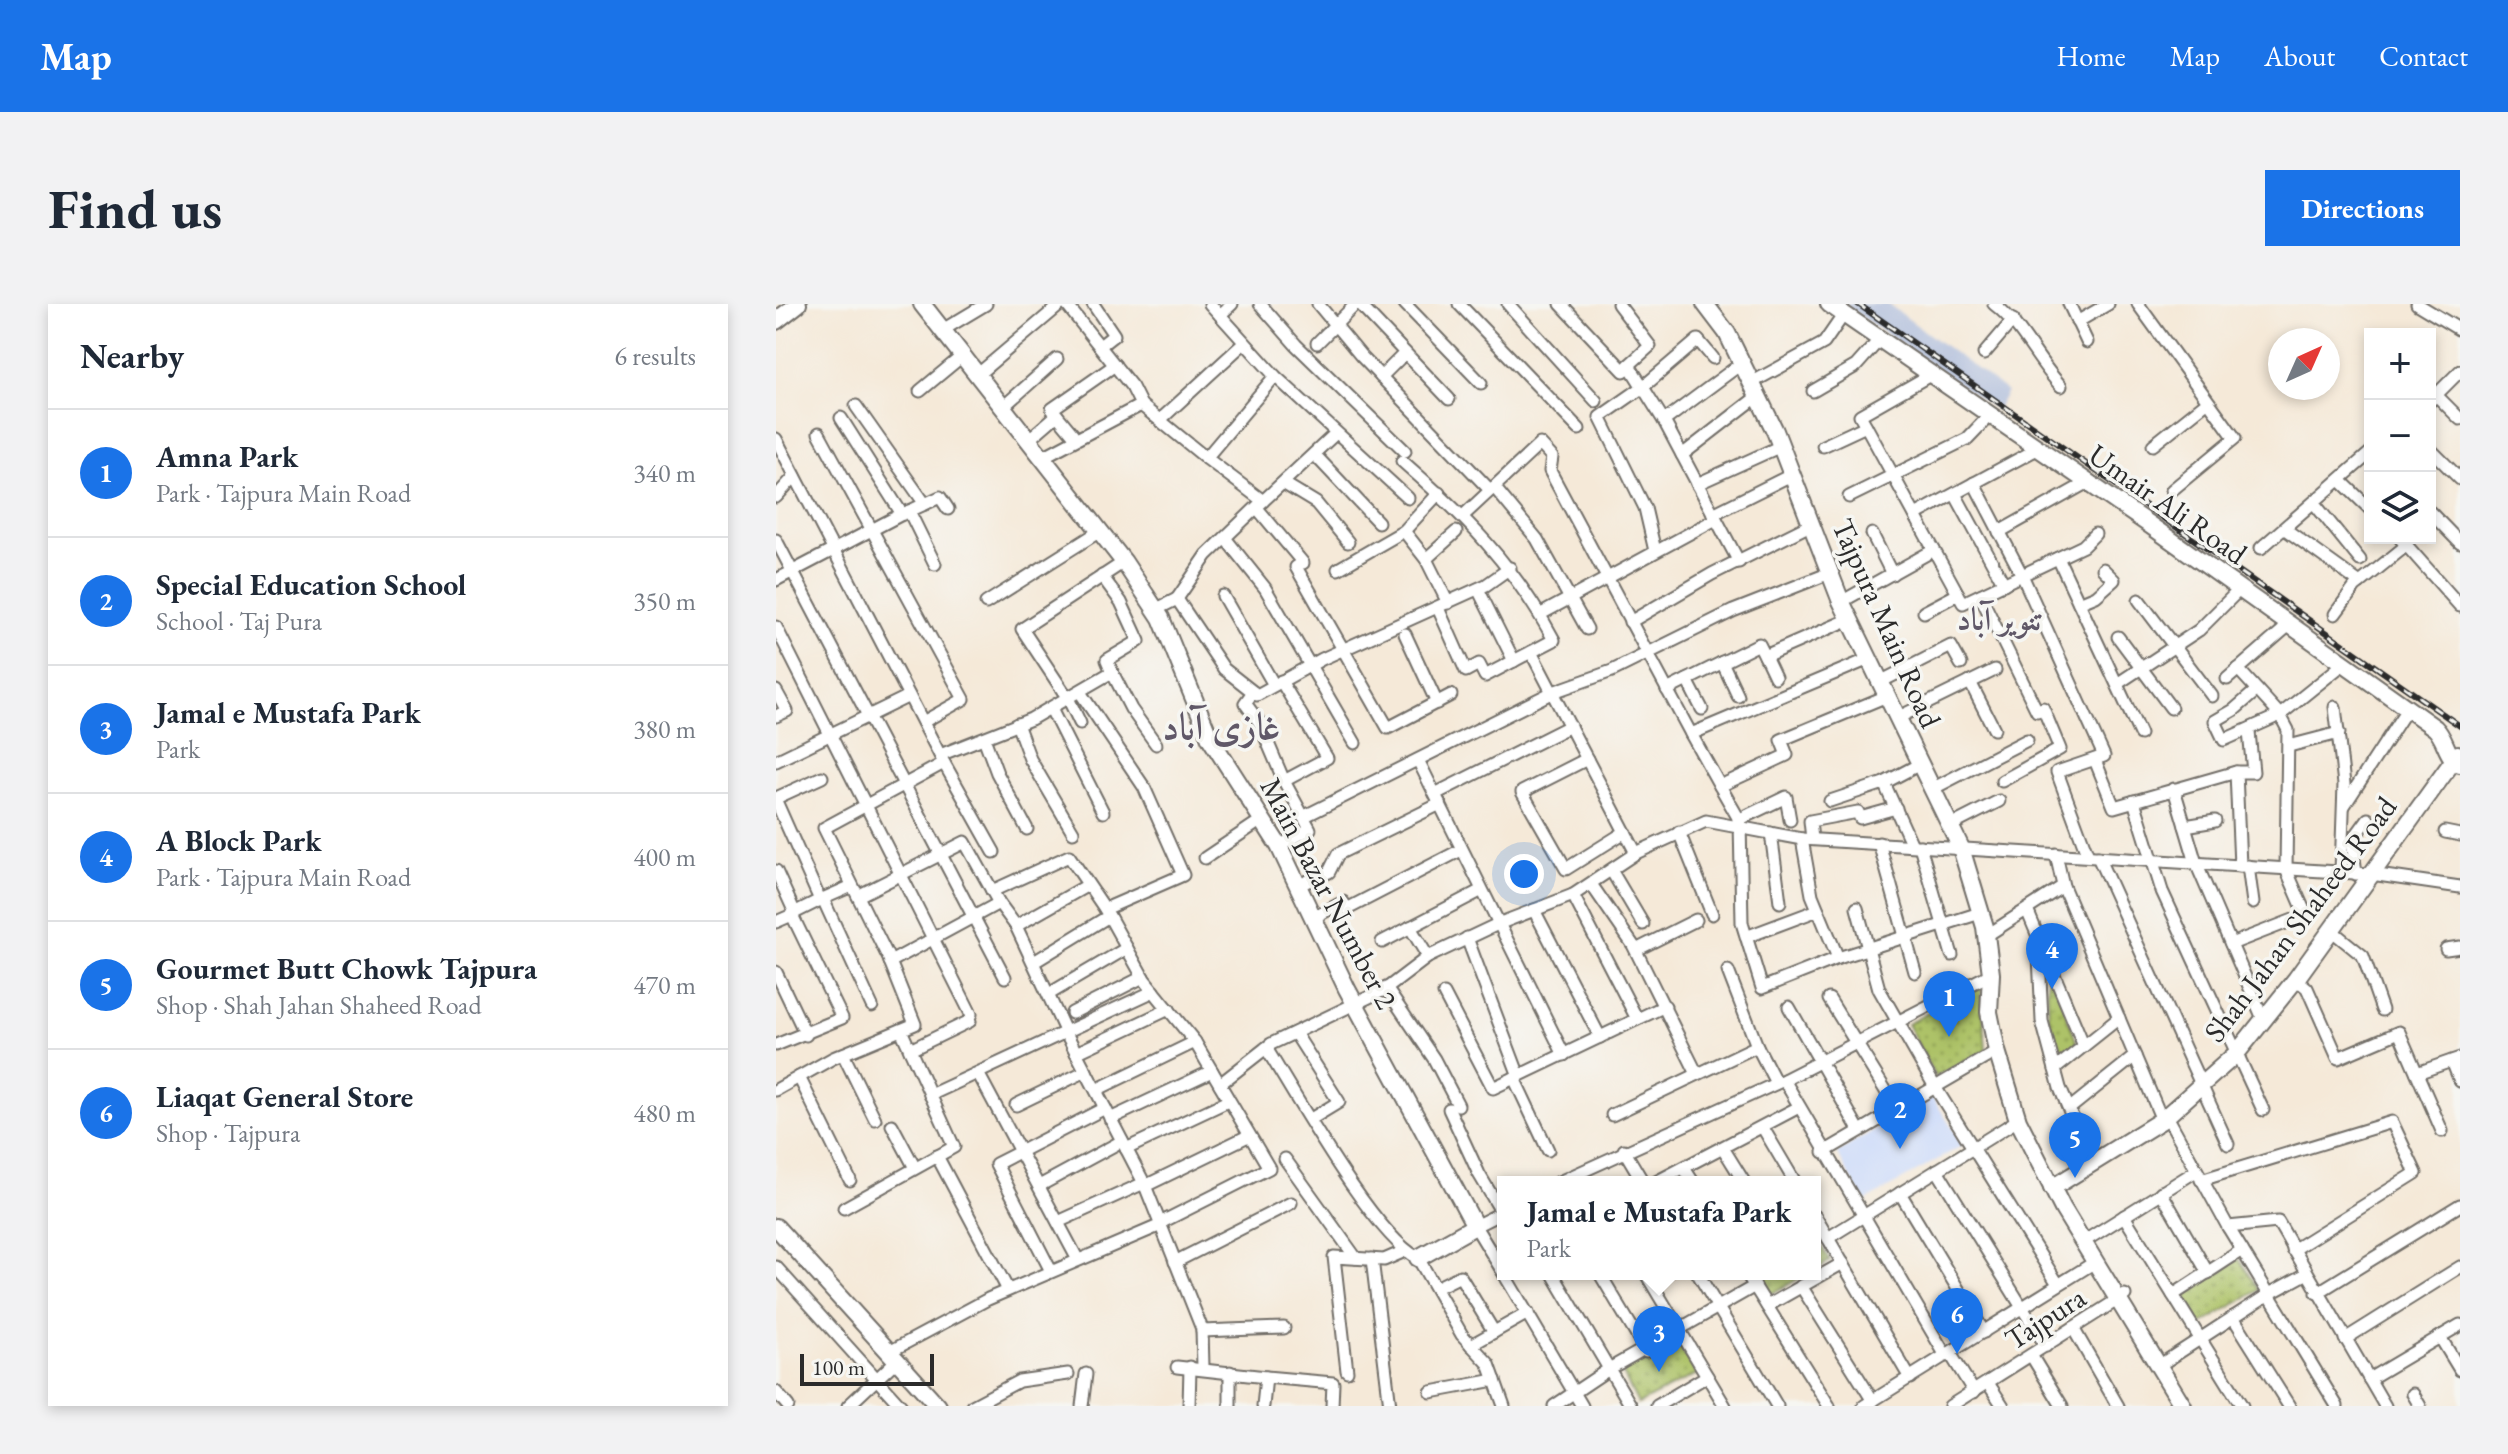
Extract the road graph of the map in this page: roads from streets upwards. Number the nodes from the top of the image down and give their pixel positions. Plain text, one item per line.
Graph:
1 (798, 304) edge
2 (922, 304) edge
3 (1063, 304) edge
4 (1093, 304) edge
5 (1210, 304) edge
6 (1232, 304) edge
7 (1260, 304) edge
8 (1318, 304) edge
9 (1358, 304) edge
10 (1405, 304) edge
11 (1459, 304) edge
12 (1508, 304) edge
13 (1561, 304) edge
14 (1618, 304) edge
15 (1705, 304) edge
16 (1829, 304) edge
17 (1994, 304) edge
18 (2069, 304) edge
19 (2108, 304) edge
20 (2138, 304) edge
21 (2417, 304) edge
22 (980, 306) edge
23 (1844, 314) junction
24 (1220, 315) junction
25 (2013, 320) junction
26 (776, 321) edge
27 (2077, 322) junction
28 (1336, 324) junction
29 (2460, 330) edge
30 (941, 331) junction
31 (1880, 339) junction
32 (2087, 342) dead end
33 (1244, 343) junction
34 (1317, 343) dead end
35 (1100, 346) junction
36 (1405, 353) junction
37 (1984, 354) dead end
38 (961, 357) junction
39 (1713, 358) dead end
40 (1057, 359) dead end
41 (1742, 363) junction
42 (1115, 365) junction
43 (1629, 365) junction
44 (2460, 371) edge
45 (1932, 374) junction
46 (976, 376) junction
47 (1275, 376) junction
48 (1381, 377) junction
49 (1481, 383) dead end
50 (2061, 386) dead end
51 (1643, 387) junction
52 (1754, 390) junction
53 (920, 391) dead end
54 (1813, 391) dead end
55 (2436, 395) edge
56 (1449, 399) dead end
57 (2436, 400) edge
58 (1596, 401) dead end
59 (2207, 402) junction
60 (1141, 405) junction
61 (856, 406) dead end
62 (1002, 408) junction
63 (1057, 415) junction
64 (1989, 416) junction
65 (841, 418) dead end
66 (2460, 419) edge
67 (1160, 420) junction
68 (1664, 421) junction
69 (1866, 426) junction
70 (1579, 429) dead end
71 (819, 433) dead end
72 (1336, 433) junction
73 (1076, 438) junction
74 (776, 439) edge
75 (1027, 441) junction
76 (2153, 445) dead end
77 (1781, 446) junction
78 (1823, 446) dead end
79 (2039, 448) junction
80 (1314, 454) junction
81 (1682, 455) junction
82 (2436, 455) edge
83 (1041, 458) junction
84 (1206, 458) junction
85 (2364, 458) edge
86 (1793, 474) junction
87 (795, 476) junction
88 (1894, 477) junction
89 (2460, 479) edge
90 (2340, 480) junction
91 (2088, 482) junction
92 (1283, 483) junction
93 (1974, 483) junction
94 (1697, 484) junction
95 (1492, 488) junction
96 (2172, 490) dead end
97 (1439, 493) junction
98 (1955, 494) junction
99 (776, 497) edge
100 (1849, 497) dead end
101 (1408, 498) dead end
102 (2314, 503) junction
103 (2364, 503) edge
104 (925, 504) junction
105 (1260, 504) junction
106 (948, 509) dead end
107 (905, 512) junction
108 (1464, 515) junction
109 (1915, 515) junction
110 (1715, 516) junction
111 (2436, 518) edge
112 (1378, 522) dead end
113 (1812, 524) junction
114 (2285, 529) junction
115 (870, 530) junction
116 (1100, 531) junction
117 (1404, 531) junction
118 (1456, 532) dead end
119 (1999, 532) junction
120 (1872, 534) dead end
121 (2095, 534) dead end
122 (1225, 538) junction
123 (776, 540) edge
124 (1348, 542) dead end
125 (2460, 543) edge
126 (2401, 544) edge
127 (2405, 544) edge
128 (833, 548) junction
129 (2261, 548) dead end
130 (1934, 550) junction
131 (1655, 551) junction
132 (2058, 558) junction
133 (1426, 559) junction
134 (2360, 560) dead end
135 (1124, 562) junction
136 (1739, 562) junction
137 (935, 564) dead end
138 (1510, 568) junction
139 (1338, 569) dead end
140 (2103, 569) dead end
141 (792, 571) junction
142 (1830, 573) junction
143 (1892, 574) junction
144 (2022, 575) junction
145 (1102, 576) junction
146 (1606, 577) junction
147 (776, 580) edge
148 (2360, 583) junction
149 (2004, 584) junction
150 (1478, 589) junction
151 (2240, 589) junction
152 (1958, 594) junction
153 (1980, 595) junction
154 (1223, 596) dead end
155 (1570, 598) junction
156 (1177, 599) junction
157 (2139, 600) dead end
158 (1841, 602) junction
159 (986, 603) dead end
160 (2079, 603) junction
161 (1443, 605) junction
162 (2460, 606) edge
163 (1155, 610) junction
164 (1924, 612) dead end
165 (1541, 614) junction
166 (2335, 614) dead end
167 (1850, 619) junction
168 (1630, 622) junction
169 (2288, 626) junction
170 (776, 627) edge
171 (1587, 629) dead end
172 (1405, 634) dead end
173 (2118, 637) dead end
174 (2175, 646) junction
175 (1344, 649) junction
176 (1531, 652) junction
177 (1648, 654) junction
178 (1765, 656) junction
179 (1869, 659) junction
180 (1514, 661) junction
181 (1722, 662) junction
182 (1961, 664) dead end
183 (2342, 665) junction
184 (1309, 666) junction
185 (2141, 668) junction
186 (2238, 669) junction
187 (1995, 670) dead end
188 (1112, 672) junction
189 (1775, 677) dead end
190 (2227, 679) dead end
191 (1687, 680) junction
192 (1970, 682) junction
193 (1278, 683) junction
194 (2117, 684) junction
195 (1884, 689) junction
196 (1667, 690) junction
197 (2257, 690) junction
198 (776, 691) edge
199 (1080, 692) junction
200 (1253, 692) junction
201 (1553, 692) junction
202 (1451, 695) dead end
203 (909, 696) junction
204 (1738, 696) dead end
205 (2212, 696) dead end
206 (1069, 700) junction
207 (1437, 703) junction
208 (2335, 707) dead end
209 (2171, 708) dead end
210 (1051, 709) junction
211 (1702, 709) dead end
212 (2407, 709) junction
213 (2280, 715) junction
214 (776, 716) edge
215 (868, 716) junction
216 (1897, 718) junction
217 (923, 722) junction
218 (1080, 723) dead end
219 (1017, 724) junction
220 (1570, 726) junction
221 (1994, 729) dead end
222 (2249, 732) junction
223 (831, 733) junction
224 (2339, 733) junction
225 (1691, 734) junction
226 (2140, 734) dead end
227 (984, 738) junction
228 (2027, 740) dead end
229 (1355, 743) dead end
230 (1156, 744) dead end
231 (2289, 746) junction
232 (942, 759) junction
233 (1587, 759) junction
234 (2458, 759) edge
235 (1418, 760) junction
236 (2095, 760) junction
237 (776, 761) edge
238 (1920, 764) junction
239 (2236, 772) junction
240 (822, 777) dead end
241 (1284, 781) junction
242 (2002, 781) dead end
243 (1884, 783) junction
244 (905, 784) junction
245 (1720, 786) junction
246 (1932, 789) junction
247 (2174, 789) junction
248 (1438, 799) junction
249 (776, 800) edge
250 (1830, 801) dead end
251 (1999, 801) dead end
252 (2134, 801) junction
253 (868, 804) junction
254 (2343, 807) junction
255 (1896, 808) junction
256 (1103, 812) dead end
257 (1303, 817) junction
258 (1263, 819) junction
259 (2368, 819) dead end
260 (1790, 820) dead end
261 (2215, 821) dead end
262 (1739, 824) junction
263 (1950, 826) junction
264 (2185, 826) junction
265 (1027, 829) dead end
266 (1073, 832) dead end
267 (1625, 832) junction
268 (1679, 832) junction
269 (2445, 832) dead end
270 (1771, 833) junction
271 (2460, 835) edge
272 (1807, 839) junction
273 (1879, 843) junction
274 (1916, 845) junction
275 (1279, 846) junction
276 (1961, 848) junction
277 (1461, 850) junction
278 (994, 852) dead end
279 (1636, 853) junction
280 (941, 854) junction
281 (2056, 854) junction
282 (2093, 856) junction
283 (1205, 858) dead end
284 (2154, 860) junction
285 (2196, 863) junction
286 (2244, 866) junction
287 (2286, 869) junction
288 (1611, 870) junction
289 (776, 871) edge
290 (2341, 872) junction
291 (902, 874) junction
292 (2364, 874) junction
293 (1591, 884) junction
294 (1088, 885) junction
295 (1299, 885) junction
296 (2063, 886) junction
297 (2460, 887) edge
298 (855, 891) junction
299 (992, 891) junction
300 (1480, 891) junction
301 (1573, 895) junction
302 (821, 900) junction
303 (1780, 902) dead end
304 (999, 903) junction
305 (2253, 903) dead end
306 (1857, 908) dead end
307 (1534, 910) junction
308 (1818, 910) junction
309 (2027, 910) junction
310 (1107, 912) junction
311 (1980, 913) junction
312 (794, 914) junction
313 (1712, 914) dead end
314 (973, 917) junction
315 (1315, 917) junction
316 (1696, 920) dead end
317 (776, 922) edge
318 (1498, 924) junction
319 (1643, 924) dead end
320 (1942, 925) junction
321 (1016, 926) junction
322 (1410, 927) junction
323 (2331, 930) junction
324 (1986, 936) junction
325 (1746, 937) junction
326 (1904, 937) junction
327 (934, 938) junction
328 (1467, 938) junction
329 (1382, 942) dead end
330 (2231, 944) junction
331 (2460, 947) edge
332 (1127, 948) junction
333 (1870, 948) junction
334 (2042, 949) junction
335 (2446, 949) dead end
336 (1636, 950) junction
337 (1952, 955) dead end
338 (1428, 957) junction
339 (1838, 958) junction
340 (890, 962) junction
341 (1034, 962) junction
342 (1728, 971) dead end
343 (776, 972) edge
344 (1915, 972) dead end
345 (1991, 974) junction
346 (1005, 977) dead end
347 (1143, 977) junction
348 (2296, 979) junction
349 (1386, 988) junction
350 (1154, 991) junction
351 (1049, 994) junction
352 (1444, 994) dead end
353 (1829, 999) dead end
354 (1355, 1005) junction
355 (872, 1006) dead end
356 (1665, 1006) junction
357 (1789, 1007) dead end
358 (1169, 1009) junction
359 (2382, 1010) dead end
360 (1072, 1013) dead end
361 (2119, 1018) junction
362 (1637, 1019) junction
363 (2264, 1021) junction
364 (1898, 1022) junction
365 (901, 1030) junction
366 (1066, 1033) junction
367 (1295, 1033) junction
368 (806, 1035) junction
369 (1600, 1037) junction
370 (1195, 1042) junction
371 (1855, 1043) junction
372 (776, 1045) edge
373 (1757, 1046) junction
374 (2084, 1046) junction
375 (1266, 1048) junction
376 (910, 1050) junction
377 (1997, 1051) junction
378 (1076, 1053) junction
379 (843, 1054) junction
380 (2236, 1054) junction
381 (1564, 1055) junction
382 (2135, 1056) junction
383 (2456, 1059) edge
384 (1818, 1061) junction
385 (2055, 1069) junction
386 (1086, 1071) junction
387 (1212, 1071) junction
388 (978, 1073) junction
389 (2417, 1073) junction
390 (1697, 1074) junction
391 (799, 1077) junction
392 (1516, 1077) junction
393 (1780, 1081) junction
394 (2460, 1081) edge
395 (1220, 1084) junction
396 (2202, 1085) junction
397 (1935, 1087) junction
398 (776, 1090) edge
399 (1096, 1090) junction
400 (930, 1095) junction
401 (1228, 1101) junction
402 (1016, 1105) dead end
403 (1799, 1107) junction
404 (1897, 1109) junction
405 (2069, 1109) junction
406 (2263, 1110) dead end
407 (1108, 1113) junction
408 (1612, 1115) dead end
409 (2164, 1118) junction
410 (875, 1119) dead end
411 (1311, 1119) junction
412 (2018, 1120) junction
413 (892, 1125) dead end
414 (1763, 1128) junction
415 (1859, 1130) junction
416 (2442, 1131) dead end
417 (1248, 1136) junction
418 (2228, 1144) dead end
419 (1124, 1145) junction
420 (1974, 1147) junction
421 (1723, 1148) junction
422 (1548, 1150) dead end
423 (1624, 1150) junction
424 (1021, 1151) junction
425 (1824, 1152) junction
426 (937, 1156) junction
427 (1285, 1159) dead end
428 (2092, 1164) junction
429 (915, 1168) junction
430 (1684, 1168) junction
431 (1585, 1170) junction
432 (1937, 1170) junction
433 (2198, 1175) junction
434 (1572, 1176) edge
435 (1588, 1176) edge
436 (1639, 1176) edge
437 (1668, 1176) edge
438 (1689, 1176) edge
439 (1740, 1176) edge
440 (1791, 1176) edge
441 (850, 1180) dead end
442 (1144, 1185) junction
443 (1039, 1186) junction
444 (2056, 1186) junction
445 (2161, 1192) junction
446 (1900, 1193) junction
447 (1291, 1203) dead end
448 (1497, 1203) edge
449 (2460, 1205) edge
450 (844, 1208) dead end
451 (1497, 1216) edge
452 (2124, 1216) junction
453 (1862, 1217) junction
454 (1058, 1222) junction
455 (1161, 1224) junction
456 (1475, 1226) junction
457 (776, 1227) edge
458 (1821, 1227) edge
459 (2228, 1227) junction
460 (2091, 1237) junction
461 (1828, 1238) junction
462 (2242, 1250) junction
463 (2293, 1250) junction
464 (1412, 1255) junction
465 (1356, 1258) junction
466 (1372, 1259) junction
467 (1078, 1260) junction
468 (1175, 1262) junction
469 (1497, 1262) edge
470 (2095, 1262) junction
471 (1843, 1263) junction
472 (776, 1267) edge
473 (2460, 1267) edge
474 (1051, 1271) junction
475 (2208, 1273) junction
476 (2306, 1274) junction
477 (1821, 1275) edge
478 (1508, 1280) edge
479 (1557, 1280) edge
480 (1604, 1280) edge
481 (1649, 1280) edge
482 (1702, 1280) edge
483 (1751, 1280) edge
484 (1812, 1280) edge
485 (2058, 1284) junction
486 (1755, 1286) junction
487 (1801, 1286) junction
488 (1436, 1288) junction
489 (1008, 1290) junction
490 (2317, 1293) junction
491 (2269, 1294) junction
492 (2173, 1295) junction
493 (2121, 1297) junction
494 (1767, 1306) junction
495 (2023, 1307) junction
496 (1718, 1308) junction
497 (1528, 1313) junction
498 (2233, 1317) junction
499 (2460, 1325) edge
500 (1284, 1328) dead end
501 (2073, 1328) junction
502 (1202, 1331) junction
503 (1494, 1332) junction
504 (1679, 1332) junction
505 (1984, 1332) junction
506 (2440, 1337) junction
507 (2200, 1339) junction
508 (2345, 1339) junction
509 (1471, 1345) junction
510 (2046, 1346) junction
511 (1646, 1351) junction
512 (1948, 1354) junction
513 (2031, 1355) junction
514 (893, 1356) junction
515 (2166, 1361) junction
516 (1203, 1367) junction
517 (1609, 1369) junction
518 (2460, 1370) edge
519 (1347, 1371) dead end
520 (1230, 1372) junction
521 (1068, 1374) dead end
522 (1086, 1374) dead end
523 (1707, 1376) junction
524 (1266, 1377) junction
525 (1910, 1378) junction
526 (877, 1379) junction
527 (2369, 1379) junction
528 (1495, 1380) junction
529 (1988, 1383) junction
530 (776, 1392) edge
531 (1431, 1392) dead end
532 (1974, 1392) junction
533 (1574, 1393) junction
534 (2413, 1394) dead end
535 (1677, 1401) edge
536 (1868, 1403) edge
537 (788, 1406) edge
538 (848, 1406) edge
539 (901, 1406) edge
540 (938, 1406) edge
541 (972, 1406) edge
542 (1082, 1406) edge
543 (1189, 1406) edge
544 (1230, 1406) edge
545 (1263, 1406) edge
546 (1332, 1406) edge
547 (1390, 1406) edge
548 (1504, 1406) edge
549 (1554, 1406) edge
550 (1582, 1406) edge
551 (1631, 1406) edge
552 (1657, 1406) edge
553 (1725, 1406) edge
554 (1777, 1406) edge
555 (1829, 1406) edge
556 (1950, 1406) edge
557 (2003, 1406) edge
558 (2062, 1406) edge
559 (2118, 1406) edge
560 (2183, 1406) edge
561 (2194, 1406) edge
562 (2242, 1406) edge
563 (2289, 1406) edge
564 (2337, 1406) edge
565 (2385, 1406) edge
566 (2420, 1406) edge

1 - 26 street
2 - 30 street, Main Bazar Number 2
3 - 35 street
3 - 46 street
4 - 35 street
5 - 24 street
6 - 24 street
7 - 97 street
8 - 28 street
9 - 28 street
9 - 36 street
10 - 49 street
11 - 70 street
12 - 58 street
13 - 43 street
14 - 43 street
15 - 41 street, Tajpura Main Road
16 - 23 street, Umair Ali Road
17 - 25 street
18 - 27 street
19 - 27 street
20 - 59 street
21 - 29 street
22 - 30 street
23 - 31 street, Umair Ali Road
23 - 52 street
24 - 33 street
25 - 37 street
25 - 50 street
27 - 32 street
28 - 34 street
28 - 48 street
30 - 38 street, Main Bazar Number 2
31 - 45 street, Umair Ali Road
31 - 54 street
33 - 47 street
33 - 67 street
35 - 42 street
36 - 48 street
36 - 56 street
38 - 46 street, Main Bazar Number 2
38 - 53 street
39 - 51 street
40 - 62 street
41 - 52 street, Tajpura Main Road
41 - 68 street
42 - 60 street
42 - 63 street
43 - 51 street
44 - 55 street
45 - 64 street, Umair Ali Road
45 - 69 street
46 - 62 street, Main Bazar Number 2
47 - 72 street
47 - 84 street
48 - 95 street
51 - 68 street
51 - 131 street
52 - 77 street, Tajpura Main Road
52 - 81 street
57 - 66 street
59 - 76 street
59 - 96 street
60 - 67 street
60 - 73 street
61 - 104 street
62 - 75 street, Main Bazar Number 2
63 - 73 street
63 - 75 street
64 - 79 street, Umair Ali Road
64 - 88 street
65 - 107 street
67 - 84 street
68 - 81 street
69 - 78 street
69 - 88 street
71 - 115 street
72 - 80 street
72 - 101 street
73 - 83 street
74 - 87 street
75 - 83 street, Main Bazar Number 2
77 - 86 street, Tajpura Main Road
77 - 94 street
79 - 91 street, Umair Ali Road
79 - 93 street
80 - 92 street
80 - 112 street
81 - 94 street
82 - 89 street
83 - 116 street, Main Bazar Number 2
84 - 105 street
85 - 90 street
86 - 110 street
86 - 113 street, Tajpura Main Road
87 - 99 street
87 - 128 street
88 - 100 street
88 - 109 street
90 - 102 street
90 - 103 street
91 - 119 street
91 - 151 street, Umair Ali Road
92 - 105 street
92 - 124 street
93 - 98 street
93 - 119 street
94 - 110 street
95 - 108 street
95 - 146 street
95 - 155 street
97 - 108 street
97 - 117 street
98 - 109 street
98 - 149 street
102 - 114 street
102 - 134 street
104 - 106 street
104 - 107 street
105 - 122 street
105 - 175 street
107 - 115 street
107 - 137 street
108 - 138 street
109 - 130 street
110 - 131 street
110 - 136 street
111 - 125 street
113 - 136 street
113 - 142 street, Tajpura Main Road
114 - 129 street
114 - 148 street
115 - 128 street
115 - 217 street
116 - 135 street, Main Bazar Number 2
116 - 159 street
117 - 133 street
117 - 139 street
118 - 133 street
119 - 144 street
120 - 143 street
121 - 132 street
122 - 156 street
122 - 184 street
123 - 141 street
126 - 148 street
127 - 162 street
128 - 141 street
128 - 203 street
130 - 143 street
130 - 152 street
131 - 146 street
132 - 144 street
132 - 160 street
133 - 161 street
135 - 145 street
135 - 163 street, Main Bazar Number 2
136 - 168 street
138 - 150 street
138 - 165 street
140 - 160 street
141 - 147 street
141 - 215 street
142 - 158 street, Tajpura Main Road
142 - 177 street
143 - 158 street
144 - 149 street
144 - 236 street
145 - 188 street
145 - 206 street
146 - 155 street
146 - 168 street
148 - 166 street
149 - 153 street
150 - 161 street
150 - 180 street
151 - 169 street, Umair Ali Road
151 - 174 street
152 - 153 street
152 - 164 street
153 - 242 street
154 - 193 street
155 - 165 street
155 - 171 street
156 - 163 street
156 - 200 street
157 - 174 street
158 - 167 street, Tajpura Main Road
160 - 194 street
161 - 175 street
161 - 180 street
163 - 258 street, Main Bazar Number 2
165 - 176 street
167 - 178 street
167 - 179 street, Tajpura Main Road
168 - 177 street
169 - 183 street, Umair Ali Road
169 - 186 street
170 - 223 street
172 - 207 street
173 - 185 street
174 - 185 street
174 - 205 street
175 - 184 street
175 - 207 street
176 - 180 street
176 - 201 street
177 - 196 street
177 - 201 street
178 - 181 street
178 - 189 street
179 - 195 street, Tajpura Main Road
179 - 225 street
181 - 191 street
181 - 204 street
182 - 195 street
183 - 212 street, Umair Ali Road
183 - 213 street
184 - 193 street
184 - 229 street
185 - 194 street
185 - 209 street
186 - 190 street
186 - 197 street
187 - 192 street
188 - 199 street
188 - 230 street
191 - 196 street
191 - 211 street
192 - 216 street
192 - 221 street
193 - 200 street
193 - 241 street
194 - 226 street
195 - 216 street, Tajpura Main Road
195 - 245 street
196 - 225 street
197 - 213 street
197 - 222 street
198 - 214 street
199 - 206 street
199 - 310 street
200 - 241 street
201 - 220 street
201 - 235 street
202 - 207 street
203 - 215 street
203 - 217 street
206 - 210 street
206 - 218 street
208 - 224 street
210 - 219 street
210 - 256 street
212 - 234 street, Umair Ali Road
212 - 254 street
213 - 222 street
213 - 231 street
215 - 223 street
215 - 244 street
216 - 238 street, Tajpura Main Road
217 - 232 street
219 - 227 street
219 - 266 street
220 - 233 street
220 - 248 street
222 - 239 street
223 - 237 street
223 - 253 street
224 - 231 street
224 - 254 street
225 - 245 street
227 - 232 street
227 - 265 street
228 - 246 street
231 - 287 street
232 - 244 street
232 - 278 street
233 - 267 street
233 - 267 street
234 - 292 street, Shah Jahan Shaheed Road
235 - 248 street
235 - 257 street
236 - 252 street
236 - 282 street
238 - 243 street
238 - 246 street, Tajpura Main Road
239 - 247 street
239 - 286 street
240 - 249 street
241 - 257 street
243 - 250 street
243 - 255 street
244 - 253 street
244 - 280 street
245 - 262 street
246 - 263 street, Tajpura Main Road
247 - 252 street
247 - 264 street
248 - 277 street
248 - 295 street
249 - 302 street
251 - 263 street
252 - 284 street
253 - 291 street
253 - 298 street
254 - 290 street
255 - 272 street
255 - 274 street
257 - 275 street
258 - 275 street, Main Bazar Number 2
258 - 283 street
259 - 292 street
260 - 262 street
261 - 264 street
262 - 268 street
262 - 270 street
262 - 325 street
263 - 276 street, Tajpura Main Road
264 - 285 street
267 - 279 street
268 - 279 street
268 - 313 street
269 - 271 street
270 - 272 street
270 - 303 street
272 - 273 street
272 - 308 street
273 - 274 street
273 - 326 street
274 - 276 street
274 - 320 street
275 - 295 street, Main Bazar Number 2
276 - 281 street
276 - 311 street, Tajpura Main Road
277 - 300 street
277 - 315 street
279 - 288 street
280 - 291 street
280 - 299 street
280 - 314 street
281 - 282 street
281 - 296 street
282 - 284 street
282 - 396 street
284 - 285 street
284 - 380 street
285 - 286 street
285 - 330 street
286 - 287 street
286 - 305 street
287 - 290 street
287 - 330 street
288 - 293 street
288 - 319 street
289 - 312 street
290 - 292 street
291 - 298 street
291 - 327 street
292 - 297 street
292 - 323 street, Shah Jahan Shaheed Road
293 - 301 street
293 - 336 street
294 - 299 street
294 - 310 street
294 - 321 street
295 - 315 street, Main Bazar Number 2
296 - 309 street
296 - 361 street
298 - 302 street
298 - 340 street
299 - 304 street
300 - 318 street
300 - 322 street
301 - 307 street
301 - 362 street
302 - 312 street
302 - 355 street
304 - 314 street
304 - 321 street
306 - 333 street
307 - 318 street
307 - 369 street
308 - 325 street
308 - 339 street
309 - 324 street
309 - 334 street
310 - 332 street
310 - 341 street
311 - 320 street
311 - 324 street, Tajpura Main Road
312 - 317 street
312 - 368 street
314 - 327 street
314 - 346 street
315 - 354 street, Main Bazar Number 2
316 - 336 street
318 - 328 street
318 - 381 street
320 - 326 street
320 - 337 street
321 - 341 street
322 - 329 street
322 - 338 street
323 - 348 street, Shah Jahan Shaheed Road
323 - 359 street
324 - 345 street, Tajpura Main Road
325 - 339 street
326 - 333 street
326 - 344 street
327 - 340 street
327 - 376 street
328 - 338 street
328 - 392 street
330 - 363 street
331 - 335 street
332 - 347 street
332 - 351 street
333 - 339 street
333 - 364 street
334 - 374 street
334 - 385 street
336 - 356 street
338 - 349 street
340 - 365 street
341 - 351 street
342 - 373 street
343 - 368 street
345 - 364 street
345 - 377 street, Tajpura Main Road
345 - 444 street, Tajpura Main Road
347 - 350 street
347 - 360 street
348 - 363 street, Shah Jahan Shaheed Road
348 - 389 street
349 - 354 street
349 - 448 street
350 - 358 street
350 - 366 street
351 - 366 street
352 - 392 street
353 - 371 street
354 - 367 street
354 - 456 street, Main Bazar Number 2
356 - 362 street
356 - 390 street
357 - 384 street
358 - 370 street
358 - 378 street
361 - 374 street
361 - 382 street
362 - 369 street
363 - 380 street, Shah Jahan Shaheed Road
364 - 371 street
364 - 397 street
365 - 376 street
365 - 379 street
366 - 378 street
366 - 388 street
367 - 375 street
367 - 411 street
368 - 372 street
369 - 381 street
370 - 387 street
370 - 399 street
371 - 384 street
371 - 404 street
373 - 390 street
373 - 393 street
374 - 385 street
375 - 395 street
375 - 411 street
376 - 400 street
377 - 397 street
377 - 412 street, Tajpura Main Road
378 - 386 street
379 - 391 street
379 - 410 street
380 - 396 street, Shah Jahan Shaheed Road
380 - 406 street
381 - 392 street
382 - 405 street
382 - 409 street
383 - 389 street
383 - 394 street
384 - 393 street
384 - 415 street
385 - 405 street
386 - 399 street
386 - 402 street
387 - 395 street
387 - 407 street
388 - 400 street
388 - 424 street
389 - 416 street
390 - 408 street
391 - 398 street
391 - 441 street
392 - 422 street
393 - 403 street
393 - 423 street
395 - 401 street
396 - 409 street, Shah Jahan Shaheed Road
396 - 418 street
397 - 404 street
397 - 420 street
399 - 407 street
400 - 426 street
401 - 417 street
401 - 419 street
403 - 414 street
403 - 425 street
404 - 415 street
405 - 428 street
407 - 419 street
407 - 424 street
409 - 428 street, Shah Jahan Shaheed Road
409 - 433 street
411 - 464 street
412 - 420 street
412 - 444 street, Tajpura Main Road
413 - 429 street
414 - 421 street
414 - 440 street
415 - 425 street
417 - 442 street
417 - 455 street
419 - 442 street
419 - 443 street
420 - 432 street
420 - 485 street
421 - 430 street
421 - 439 street
423 - 431 street
423 - 436 street
424 - 443 street
424 - 474 street
425 - 453 street
426 - 429 street
426 - 489 street
427 - 465 street
428 - 444 street, Shah Jahan Shaheed Road
429 - 450 street
430 - 437 street
430 - 438 street
431 - 434 street
431 - 435 street
432 - 446 street
432 - 495 street
433 - 445 street
433 - 459 street
433 - 463 street
442 - 454 street
442 - 455 street
443 - 454 street
444 - 460 street, Tajpura Main Road
444 - 470 street, Tajpura Main Road
445 - 452 street
445 - 475 street
446 - 453 street
446 - 505 street
447 - 468 street
449 - 490 street
451 - 456 street
452 - 460 street
452 - 492 street
453 - 461 street
453 - 512 street
454 - 467 street
455 - 467 street
455 - 468 street
456 - 464 street
456 - 469 street
457 - 514 street
458 - 461 street
459 - 462 street
459 - 463 street
460 - 493 street, Tajpura Main Road
461 - 471 street
462 - 475 street
462 - 491 street
463 - 476 street
464 - 466 street
464 - 488 street
465 - 466 street
465 - 519 street
466 - 547 street
467 - 474 street
468 - 502 street
470 - 485 street
470 - 493 street, Tajpura Main Road
471 - 477 street
471 - 525 street
472 - 526 street
473 - 508 street
474 - 489 street
475 - 492 street
476 - 490 street
476 - 491 street
478 - 497 street
479 - 517 street
480 - 511 street
481 - 504 street
482 - 496 street
483 - 486 street
484 - 487 street
485 - 495 street
486 - 494 street
486 - 496 street
487 - 494 street
487 - 536 street
488 - 503 street
488 - 509 street
489 - 514 street
490 - 508 street
491 - 498 street
491 - 564 street
492 - 507 street
493 - 501 street, Tajpura
493 - 515 street, Tajpura Main Road
493 - 560 street, Tajpura Main Road
494 - 555 street
495 - 505 street
495 - 510 street
496 - 504 street
496 - 554 street
497 - 503 street
497 - 533 street
498 - 507 street
498 - 563 street
499 - 506 street
500 - 502 street
501 - 510 street, Tajpura
501 - 559 street
502 - 516 street
503 - 509 street
504 - 511 street
504 - 523 street
505 - 512 street
506 - 518 street
506 - 527 street
507 - 515 street
507 - 562 street
508 - 527 street
509 - 528 street
510 - 513 street, Tajpura
511 - 517 street
512 - 525 street
512 - 532 street
513 - 529 street, Tajpura
513 - 558 street
514 - 526 street
514 - 540 street
515 - 561 street, Tajpura Main Road
516 - 520 street
516 - 543 street
517 - 533 street
517 - 551 street
520 - 524 street
520 - 544 street
521 - 541 street
522 - 542 street
523 - 535 street
523 - 553 street
524 - 545 street
524 - 546 street
525 - 536 street
526 - 538 street
526 - 539 street
527 - 565 street
528 - 531 street
528 - 548 street
529 - 532 street, Tajpura
529 - 557 street
530 - 537 street
532 - 556 street, Tajpura
533 - 549 street
533 - 550 street
534 - 566 street
535 - 552 street

